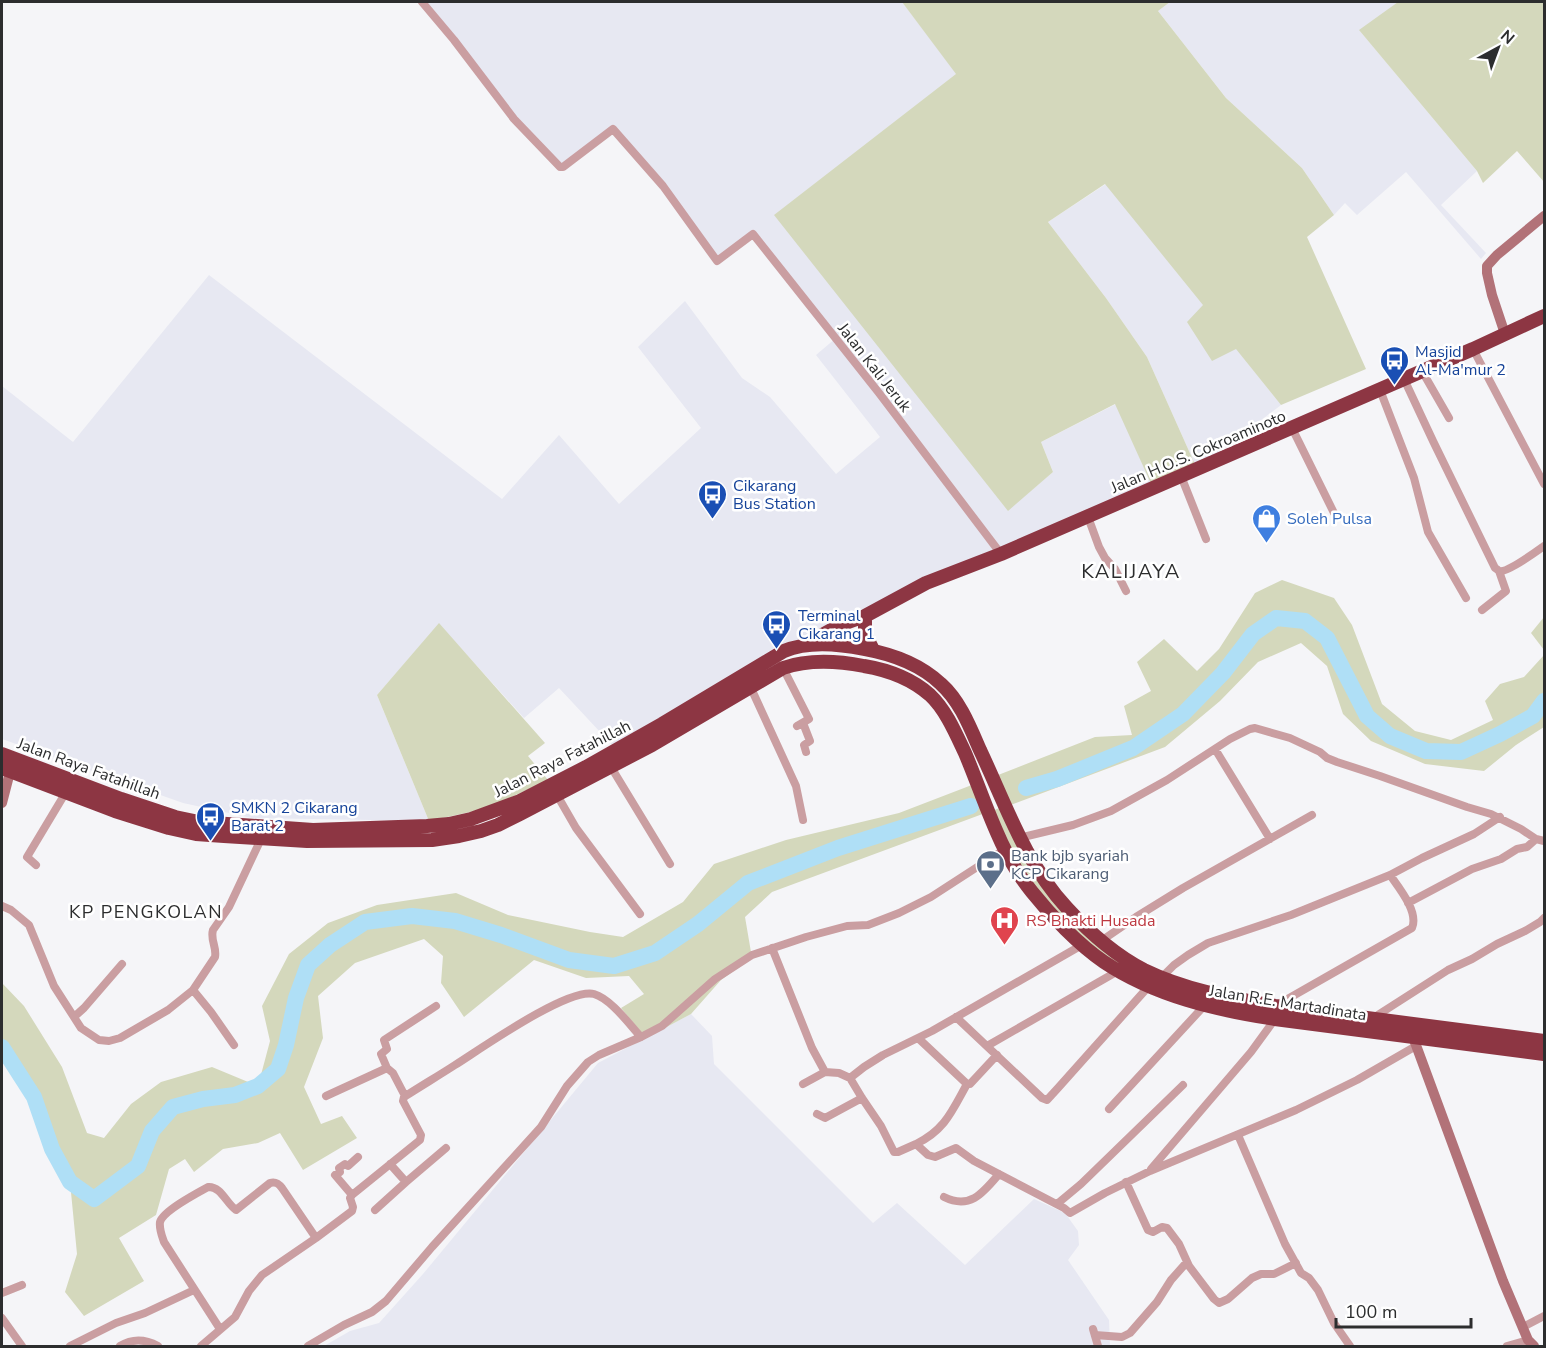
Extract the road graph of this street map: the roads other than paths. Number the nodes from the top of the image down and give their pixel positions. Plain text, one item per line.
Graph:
1 (422, 2) edge
2 (1545, 216) edge
3 (1545, 316) edge
4 (1504, 334) junction
5 (1473, 349) junction
6 (1422, 371) junction
7 (1404, 379) junction
8 (1380, 390) junction
9 (1449, 418) dead end
10 (1292, 428) junction
11 (1181, 476) junction
12 (1545, 484) edge
13 (1334, 513) dead end
14 (1088, 517) junction
15 (1206, 539) dead end
16 (1545, 546) edge
17 (1001, 554) junction
18 (1499, 571) junction
19 (1126, 591) dead end
20 (1466, 598) dead end
21 (1482, 610) dead end
22 (865, 616) junction
23 (802, 646) junction
24 (873, 650) junction
25 (790, 666) junction
26 (750, 686) junction
27 (972, 732) junction
28 (958, 739) junction
29 (1215, 749) junction
30 (806, 752) dead end
31 (2, 754) edge
32 (983, 755) junction
33 (969, 762) junction
34 (611, 767) junction
35 (6, 770) edge
36 (66, 792) junction
37 (556, 795) junction
38 (2, 803) edge
39 (1312, 815) dead end
40 (1500, 818) junction
41 (803, 820) dead end
42 (1019, 838) junction
43 (261, 839) junction
44 (1270, 839) junction
45 (1536, 839) junction
46 (1545, 841) edge
47 (1005, 849) junction
48 (670, 864) dead end
49 (36, 865) dead end
50 (1390, 875) junction
51 (1408, 903) junction
52 (2, 906) edge
53 (640, 914) dead end
54 (1545, 918) edge
55 (1101, 941) junction
56 (1083, 945) junction
57 (772, 948) junction
58 (122, 964) dead end
59 (1118, 971) junction
60 (1162, 977) junction
61 (1149, 986) junction
62 (193, 990) junction
63 (436, 1006) dead end
64 (1204, 1006) junction
65 (1275, 1013) junction
66 (74, 1017) junction
67 (956, 1017) junction
68 (1372, 1018) junction
69 (641, 1037) junction
70 (918, 1038) junction
71 (1545, 1041) edge
72 (1414, 1042) junction
73 (234, 1045) dead end
74 (987, 1046) junction
75 (1545, 1054) edge
76 (997, 1055) junction
77 (387, 1068) junction
78 (825, 1072) junction
79 (850, 1078) junction
80 (802, 1084) dead end
81 (967, 1084) junction
82 (1183, 1086) dead end
83 (326, 1096) dead end
84 (405, 1096) junction
85 (862, 1098) junction
86 (1109, 1109) dead end
87 (817, 1114) dead end
88 (1238, 1135) junction
89 (916, 1144) junction
90 (446, 1148) dead end
91 (358, 1157) dead end
92 (390, 1164) junction
93 (1150, 1171) junction
94 (999, 1174) junction
95 (406, 1182) junction
96 (1126, 1182) junction
97 (352, 1195) junction
98 (944, 1197) dead end
99 (1057, 1204) junction
100 (375, 1210) dead end
101 (316, 1238) junction
102 (1187, 1262) junction
103 (1296, 1263) junction
104 (22, 1286) dead end
105 (194, 1290) junction
106 (2, 1293) edge
107 (1545, 1316) edge
108 (2, 1318) edge
109 (1523, 1327) junction
110 (220, 1329) junction
111 (1531, 1343) edge
112 (22, 1347) edge
113 (70, 1347) edge
114 (120, 1347) edge
115 (158, 1347) edge
116 (201, 1347) edge
117 (308, 1347) edge
118 (1098, 1347) edge
119 (1350, 1347) edge
120 (1508, 1347) edge

1 - 17 street, Jalan Kali Jeruk
2 - 4 main road
3 - 4 highway, Jalan H.O.S. Cokroaminoto
4 - 5 highway, Jalan H.O.S. Cokroaminoto
5 - 6 highway, Jalan H.O.S. Cokroaminoto
5 - 12 street
6 - 7 highway, Jalan H.O.S. Cokroaminoto
6 - 9 street
7 - 8 highway, Jalan H.O.S. Cokroaminoto
7 - 18 street
8 - 10 highway, Jalan H.O.S. Cokroaminoto
8 - 20 street
10 - 11 highway, Jalan H.O.S. Cokroaminoto
10 - 13 street
11 - 14 highway, Jalan H.O.S. Cokroaminoto
11 - 15 street
14 - 17 highway, Jalan H.O.S. Cokroaminoto
14 - 19 street
16 - 18 street
17 - 22 highway, Jalan H.O.S. Cokroaminoto
18 - 21 street
22 - 23 highway, Jalan H.O.S. Cokroaminoto
22 - 24 highway
23 - 24 highway, Jalan R.E. Martadinata
23 - 31 highway, Jalan Raya Fatahillah
24 - 27 highway, Jalan R.E. Martadinata
25 - 26 highway, Jalan Raya Fatahillah
25 - 28 highway, Jalan R.E. Martadinata
25 - 30 street
26 - 34 highway, Jalan Raya Fatahillah
26 - 41 street
27 - 28 highway
27 - 32 highway, Jalan R.E. Martadinata
28 - 33 highway, Jalan R.E. Martadinata
29 - 40 street
29 - 42 street
29 - 44 street
32 - 33 highway
32 - 42 highway, Jalan R.E. Martadinata
33 - 47 highway, Jalan R.E. Martadinata
34 - 37 highway, Jalan Raya Fatahillah
34 - 48 street
35 - 36 highway, Jalan Raya Fatahillah
35 - 38 main road
36 - 43 highway, Jalan Raya Fatahillah
36 - 49 street
37 - 43 highway, Jalan Raya Fatahillah
37 - 53 street
39 - 44 street
40 - 45 street
40 - 50 street
42 - 55 highway, Jalan R.E. Martadinata
43 - 62 street
44 - 55 street
45 - 46 street
45 - 51 street
47 - 56 highway, Jalan R.E. Martadinata
47 - 57 street
50 - 51 street
50 - 60 street
51 - 65 street
52 - 66 street
54 - 68 street
55 - 60 highway, Jalan R.E. Martadinata
56 - 59 highway, Jalan R.E. Martadinata
56 - 67 street
57 - 69 street
57 - 78 street
58 - 66 street
59 - 61 highway, Jalan R.E. Martadinata
59 - 74 street
60 - 65 highway, Jalan R.E. Martadinata
61 - 64 highway, Jalan R.E. Martadinata
61 - 76 street
62 - 66 street
62 - 73 street
63 - 77 street
64 - 65 highway, Jalan R.E. Martadinata
64 - 86 street
65 - 68 highway, Jalan R.E. Martadinata
65 - 72 highway, Jalan R.E. Martadinata
65 - 93 street
67 - 70 street
67 - 74 street
68 - 71 highway, Jalan R.E. Martadinata
69 - 84 street
69 - 117 street
70 - 79 street
70 - 81 street
72 - 75 highway, Jalan R.E. Martadinata
72 - 88 street
72 - 109 main road
74 - 76 street
76 - 81 street
77 - 83 street
77 - 84 street
78 - 79 street
78 - 80 street
79 - 85 street
81 - 89 street
82 - 99 street
84 - 92 street
85 - 87 street
85 - 89 street
88 - 93 street
88 - 103 street
89 - 94 street
90 - 95 street
91 - 97 street
92 - 95 street
92 - 97 street
93 - 96 street
94 - 98 street
94 - 99 street
95 - 100 street
96 - 99 street
96 - 102 street
97 - 101 street
101 - 105 street
101 - 110 street
102 - 103 street
102 - 118 street
103 - 119 street
104 - 106 street
105 - 110 street
105 - 113 street
107 - 109 street
108 - 112 street
109 - 111 main road
110 - 116 street
111 - 120 street
114 - 115 street

